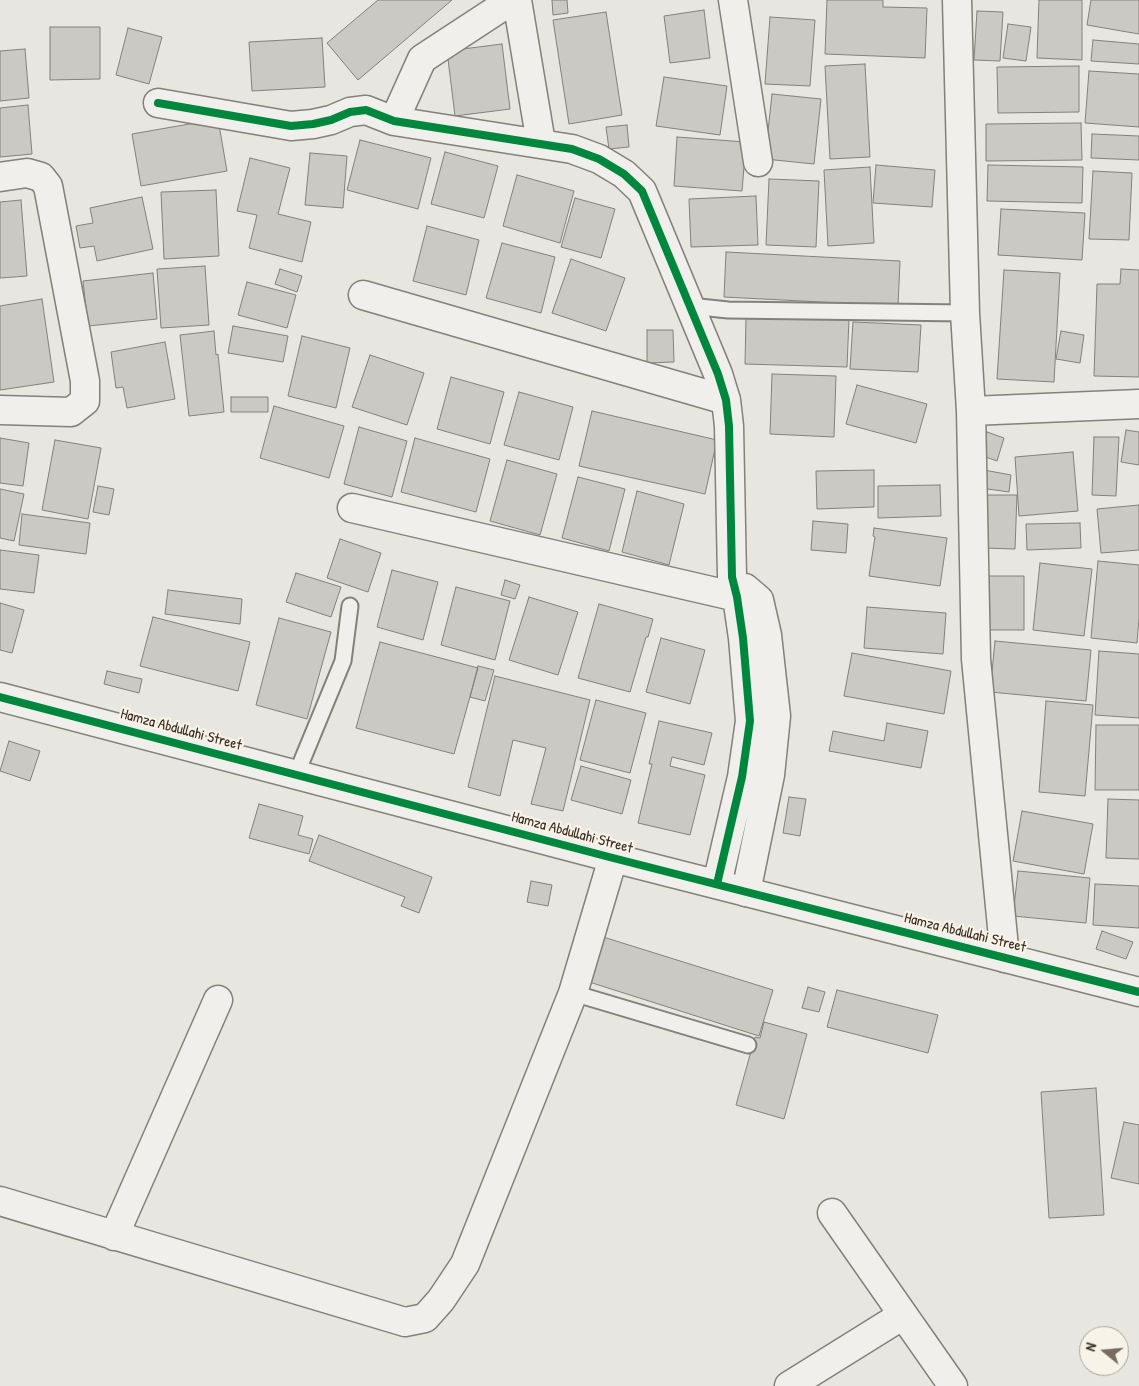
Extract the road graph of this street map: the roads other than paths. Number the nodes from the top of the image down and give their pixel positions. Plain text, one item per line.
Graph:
1 (512, 0) edge
2 (516, 0) edge
3 (733, 0) edge
4 (957, 0) edge
5 (158, 103) dead end
6 (394, 121) junction
7 (541, 143) junction
8 (758, 162) dead end
9 (0, 177) edge
10 (363, 295) dead end
11 (690, 306) junction
12 (965, 313) junction
13 (726, 400) junction
14 (1139, 404) edge
15 (0, 410) edge
16 (971, 411) junction
17 (352, 508) dead end
18 (743, 592) junction
19 (350, 606) dead end
20 (0, 697) edge
21 (296, 774) junction
22 (613, 858) junction
23 (717, 884) junction
24 (746, 892) junction
25 (1005, 958) junction
26 (1139, 992) edge
27 (574, 993) junction
28 (218, 1000) dead end
29 (748, 1045) dead end
30 (0, 1201) edge
31 (832, 1213) dead end
32 (114, 1236) junction
33 (903, 1315) junction
34 (789, 1386) edge
35 (953, 1386) edge

1 - 6 street
2 - 7 street
3 - 8 street
4 - 12 street
5 - 6 street
6 - 7 street
7 - 11 street
9 - 15 street
10 - 13 street
11 - 12 lane
11 - 13 street
12 - 16 street
13 - 18 street
14 - 16 street
16 - 25 street
17 - 18 street
18 - 23 street
18 - 24 street
19 - 21 lane
20 - 21 street, Hamza Abdullahi Street
21 - 22 street, Hamza Abdullahi Street
22 - 23 street, Hamza Abdullahi Street
22 - 27 street
23 - 24 street, Hamza Abdullahi Street
24 - 25 street, Hamza Abdullahi Street
25 - 26 street, Hamza Abdullahi Street
27 - 29 lane
27 - 32 street
28 - 32 street
30 - 32 street
31 - 33 street
33 - 34 street
33 - 35 street

